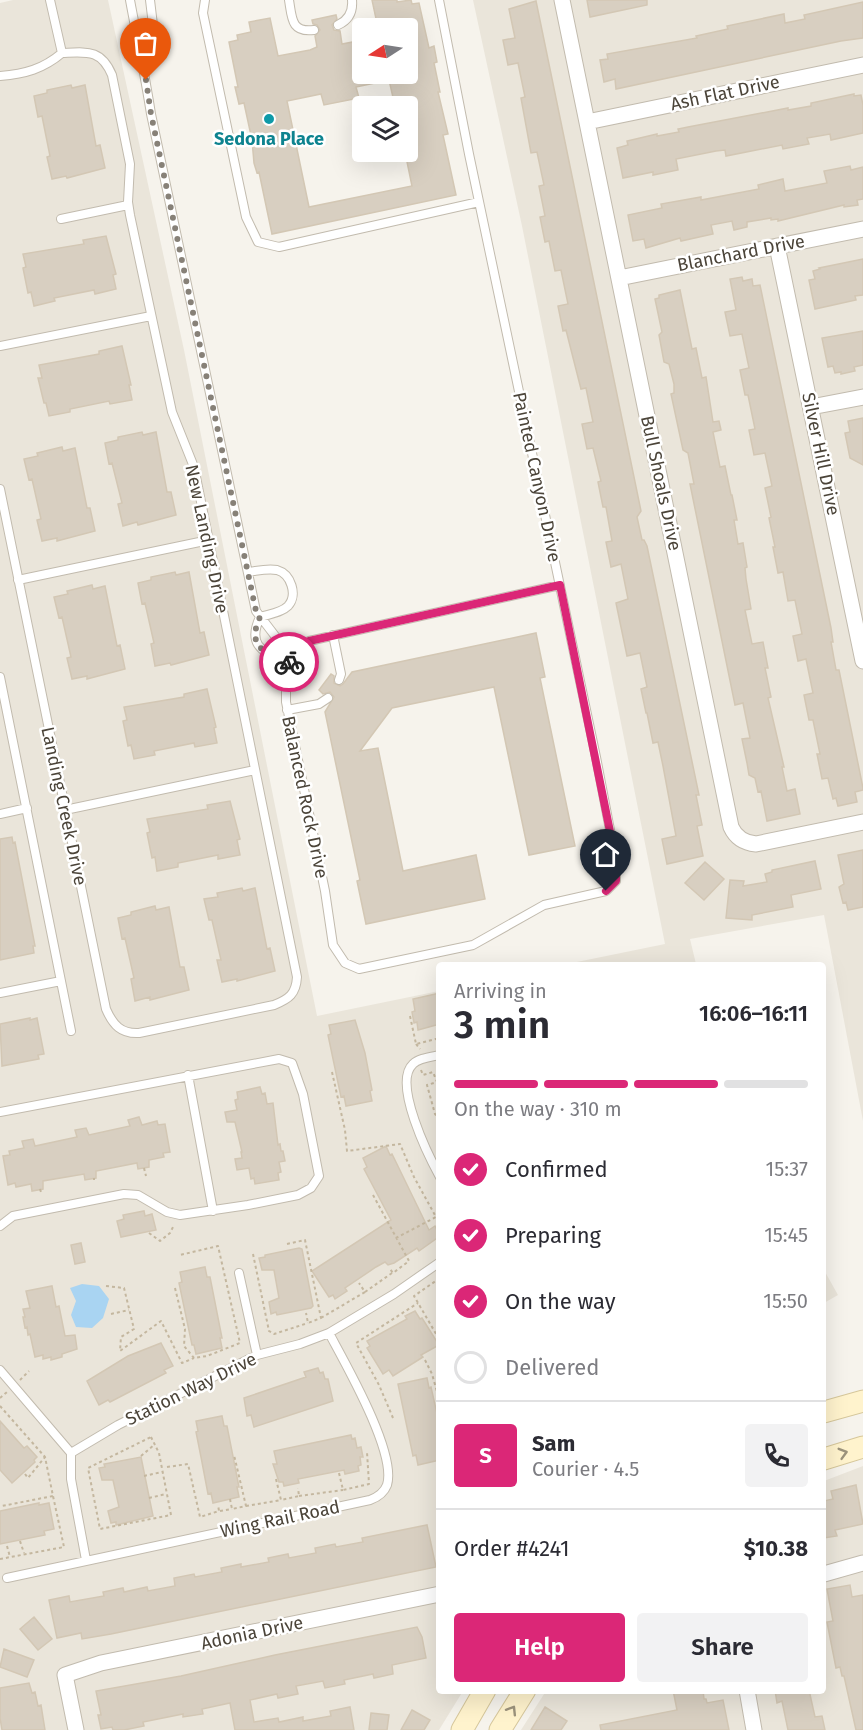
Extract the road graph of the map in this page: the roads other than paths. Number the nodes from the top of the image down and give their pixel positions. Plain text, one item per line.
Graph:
1 (50, 0) edge
2 (130, 0) edge
3 (150, 0) edge
4 (204, 0) edge
5 (289, 0) edge
6 (352, 0) edge
7 (439, 0) edge
8 (562, 0) edge
9 (338, 25) dead end
10 (314, 30) dead end
11 (62, 53) junction
12 (143, 63) junction
13 (863, 65) edge
14 (0, 76) edge
15 (587, 122) junction
16 (479, 202) junction
17 (128, 205) junction
18 (61, 219) dead end
19 (863, 229) edge
20 (777, 246) junction
21 (619, 278) junction
22 (151, 316) junction
23 (0, 346) edge
24 (863, 397) edge
25 (811, 407) junction
26 (0, 489) edge
27 (209, 540) junction
28 (248, 572) junction
29 (18, 580) junction
30 (560, 585) junction
31 (260, 617) junction
32 (333, 635) junction
33 (294, 651) junction
34 (863, 661) edge
35 (288, 665) junction
36 (0, 677) edge
37 (339, 680) dead end
38 (328, 698) dead end
39 (287, 710) junction
40 (255, 770) junction
41 (27, 808) junction
42 (65, 810) junction
43 (0, 814) edge
44 (863, 822) edge
45 (345, 963) joint
46 (61, 981) junction
47 (0, 993) edge
48 (208, 1019) joint
49 (71, 1031) dead end
50 (436, 1056) edge
51 (188, 1075) junction
52 (0, 1112) edge
53 (436, 1170) edge
54 (213, 1211) junction
55 (0, 1226) edge
56 (436, 1265) edge
57 (239, 1273) dead end
58 (329, 1334) junction
59 (257, 1355) junction
60 (0, 1370) edge
61 (863, 1401) edge
62 (826, 1411) edge
63 (863, 1448) edge
64 (71, 1453) junction
65 (826, 1458) edge
66 (87, 1560) junction
67 (863, 1563) edge
68 (826, 1573) edge
69 (7, 1578) dead end
70 (436, 1595) edge
71 (483, 1694) edge
72 (522, 1694) edge
73 (748, 1694) edge
74 (76, 1730) edge
75 (462, 1730) edge
76 (500, 1730) edge
77 (754, 1730) edge

1 - 11 lane
2 - 12 lane
3 - 12 lane
4 - 16 lane
5 - 10 lane
6 - 9 lane
7 - 16 lane, Painted Canyon Drive
8 - 15 street, Bull Shoals Drive
11 - 14 lane
11 - 17 lane, New Landing Drive
12 - 28 lane
13 - 15 street, Ash Flat Drive
15 - 21 street, Bull Shoals Drive
16 - 30 lane, Painted Canyon Drive
17 - 18 lane
17 - 22 lane, New Landing Drive
19 - 20 street, Blanchard Drive
20 - 21 street, Blanchard Drive
20 - 25 street, Silver Hill Drive
21 - 44 street, Bull Shoals Drive
22 - 23 lane
22 - 27 lane, New Landing Drive
24 - 25 street
25 - 34 street, Silver Hill Drive
26 - 29 lane, Landing Creek Drive
27 - 29 lane
27 - 40 lane, New Landing Drive
28 - 31 lane
28 - 31 lane
29 - 42 lane, Landing Creek Drive
30 - 32 lane
30 - 45 lane, Painted Canyon Drive
31 - 33 lane
31 - 35 lane
32 - 33 lane
32 - 37 lane
33 - 35 lane, Balanced Rock Drive
35 - 39 lane, Balanced Rock Drive
36 - 41 lane
38 - 39 lane
39 - 45 lane, Balanced Rock Drive
40 - 42 lane
40 - 48 lane, New Landing Drive
41 - 43 lane
41 - 46 lane
42 - 48 lane, Landing Creek Drive
46 - 47 lane
46 - 49 lane
50 - 53 lane
51 - 52 lane
51 - 54 lane
51 - 54 lane
54 - 55 lane
56 - 58 lane, Station Way Drive
57 - 59 lane
58 - 59 lane, Station Way Drive
58 - 66 lane, Wing Rail Road
59 - 64 lane, Station Way Drive
60 - 64 lane
61 - 62 main road
65 -> 63 main road
64 - 66 lane
66 - 69 lane, Wing Rail Road
67 - 68 street
70 - 74 street, Adonia Drive
71 - 75 main road
76 -> 72 main road
73 - 77 street

